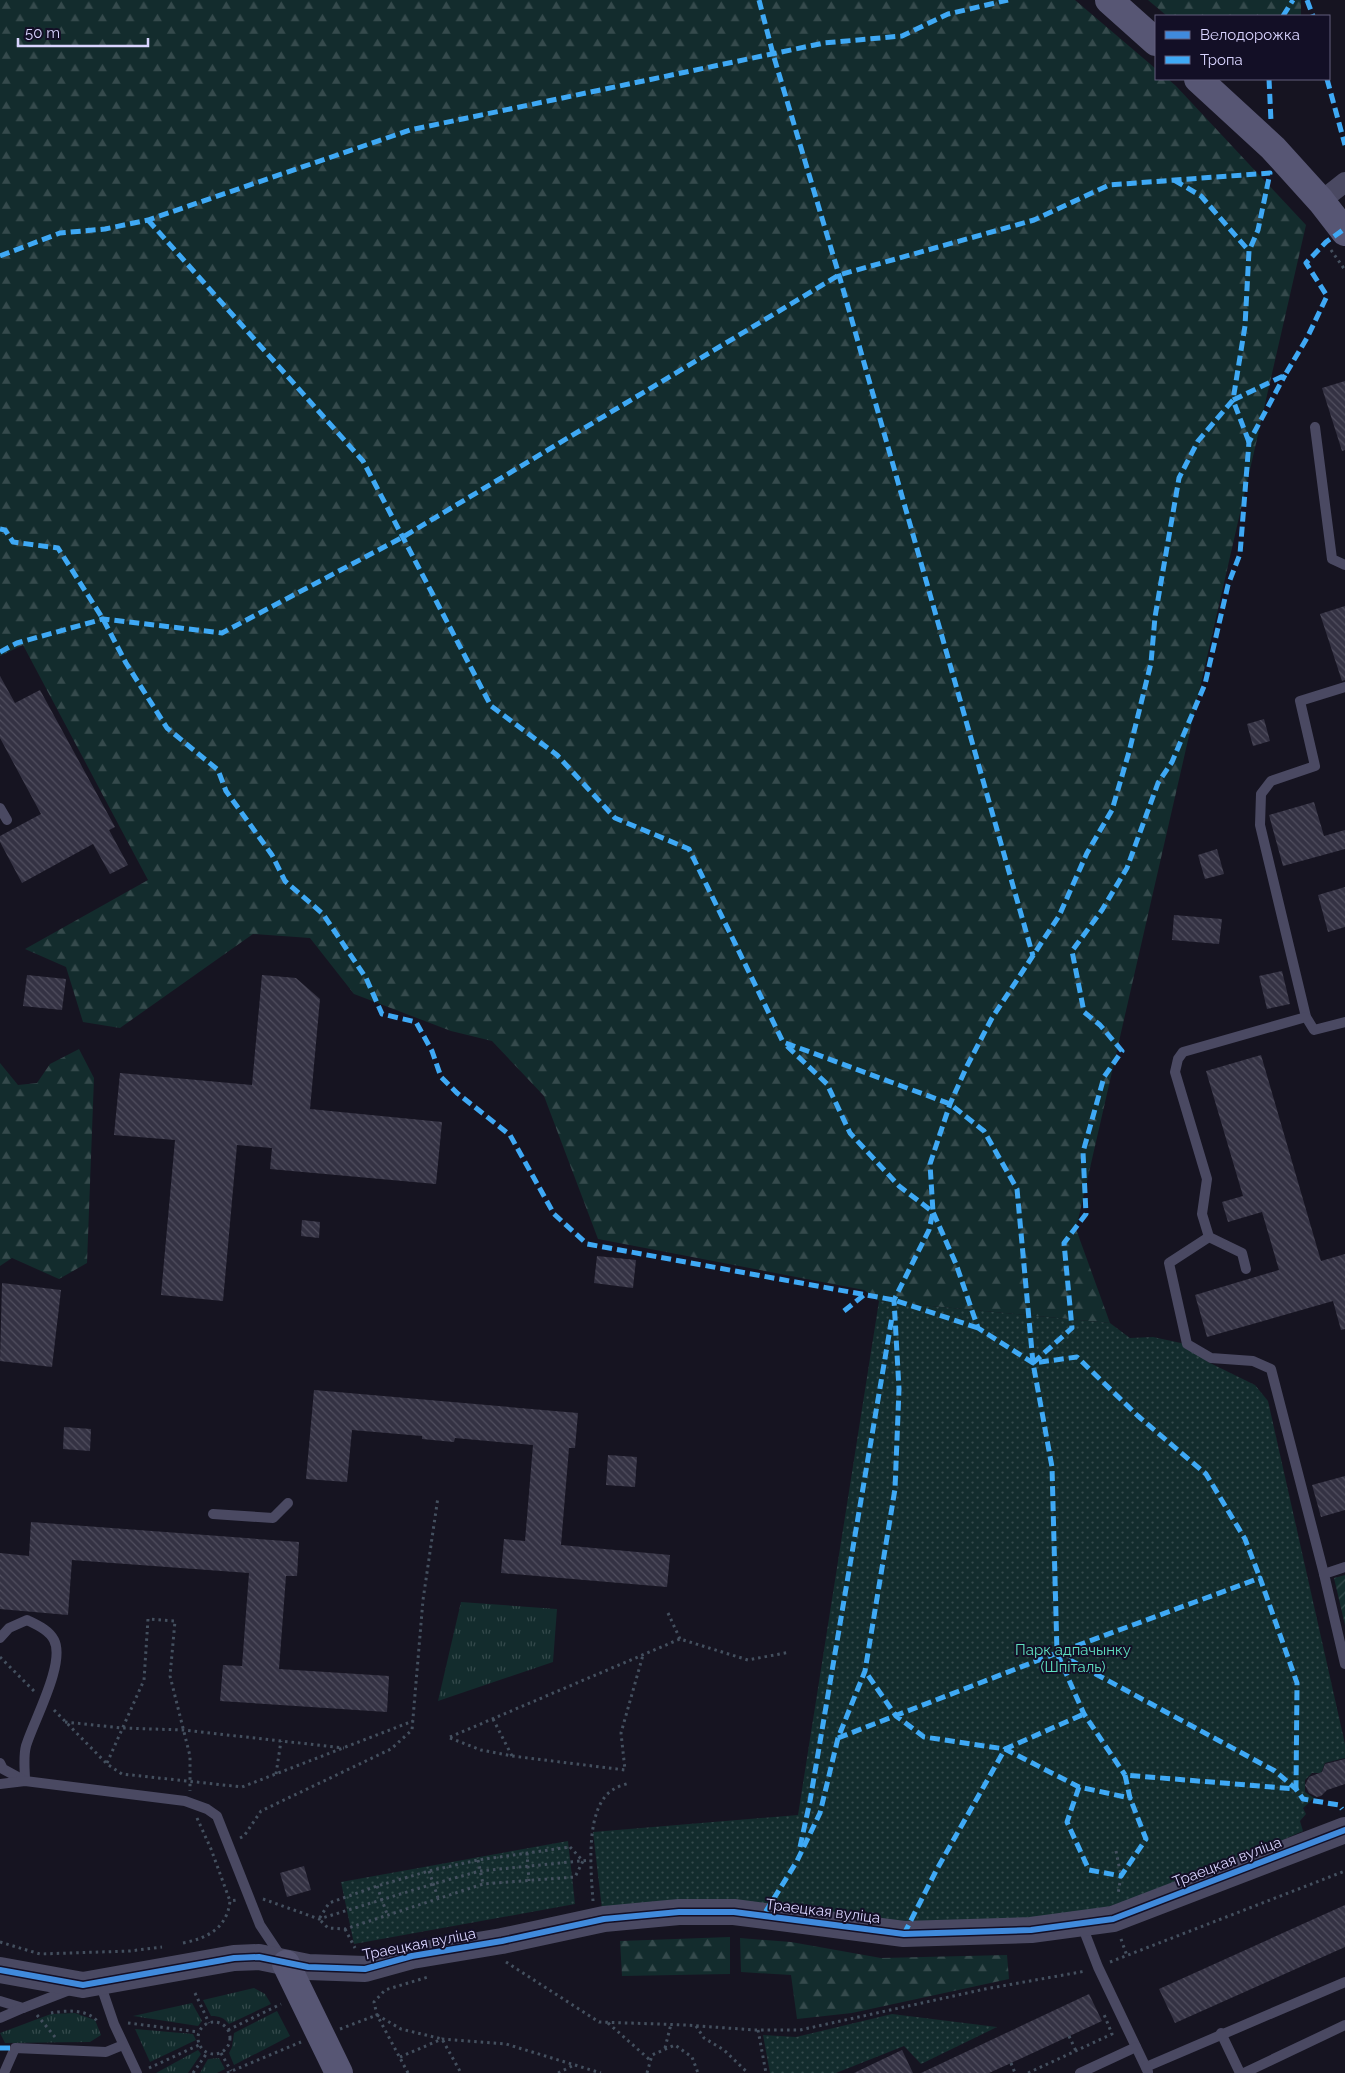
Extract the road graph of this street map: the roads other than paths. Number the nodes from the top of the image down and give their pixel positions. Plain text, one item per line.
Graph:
1 (1109, 0) edge
2 (1155, 41) edge
3 (1199, 80) edge
4 (1345, 182) edge
5 (1321, 201) junction
6 (1338, 241) edge
7 (1316, 427) dead end
8 (1345, 565) edge
9 (1345, 687) edge
10 (0, 808) edge
11 (7, 820) dead end
12 (1306, 1017) junction
13 (1345, 1022) edge
14 (1209, 1236) junction
15 (1246, 1269) dead end
16 (288, 1503) dead end
17 (213, 1514) dead end
18 (1345, 1567) edge
19 (1324, 1574) junction
20 (0, 1638) edge
21 (1345, 1664) edge
22 (0, 1763) edge
23 (25, 1781) junction
24 (0, 1784) edge
25 (1345, 1830) edge
26 (1081, 1924) junction
27 (286, 1964) junction
28 (0, 1970) edge
29 (1345, 1982) edge
30 (91, 1983) junction
31 (0, 2002) edge
32 (23, 2008) junction
33 (0, 2018) edge
34 (1345, 2025) edge
35 (1221, 2033) junction
36 (123, 2045) junction
37 (1136, 2047) junction
38 (1147, 2070) edge
39 (140, 2072) edge
40 (4, 2073) edge
41 (339, 2073) edge
42 (1080, 2073) edge
43 (1242, 2073) edge

1 - 2 main road
3 - 5 main road
4 - 5 street
5 - 6 main road
7 - 8 lane
9 - 12 lane
10 - 11 lane
12 - 13 lane
12 - 14 lane
14 - 15 lane
14 - 19 lane
16 - 17 lane
18 - 19 lane
19 - 21 lane
20 - 23 lane
22 - 23 lane
23 - 24 lane
23 - 27 lane
25 - 26 street, Траецкая вуліца
26 - 27 street, Траецкая вуліца
26 - 37 lane
27 - 30 street, Траецкая вуліца
27 - 41 main road
28 - 30 street, Траецкая вуліца
29 - 35 lane
30 - 32 lane
30 - 36 lane
31 - 32 lane
32 - 33 lane
34 - 43 lane
35 - 38 lane
35 - 43 lane
36 - 39 lane
36 - 40 lane
37 - 38 lane
37 - 42 lane

